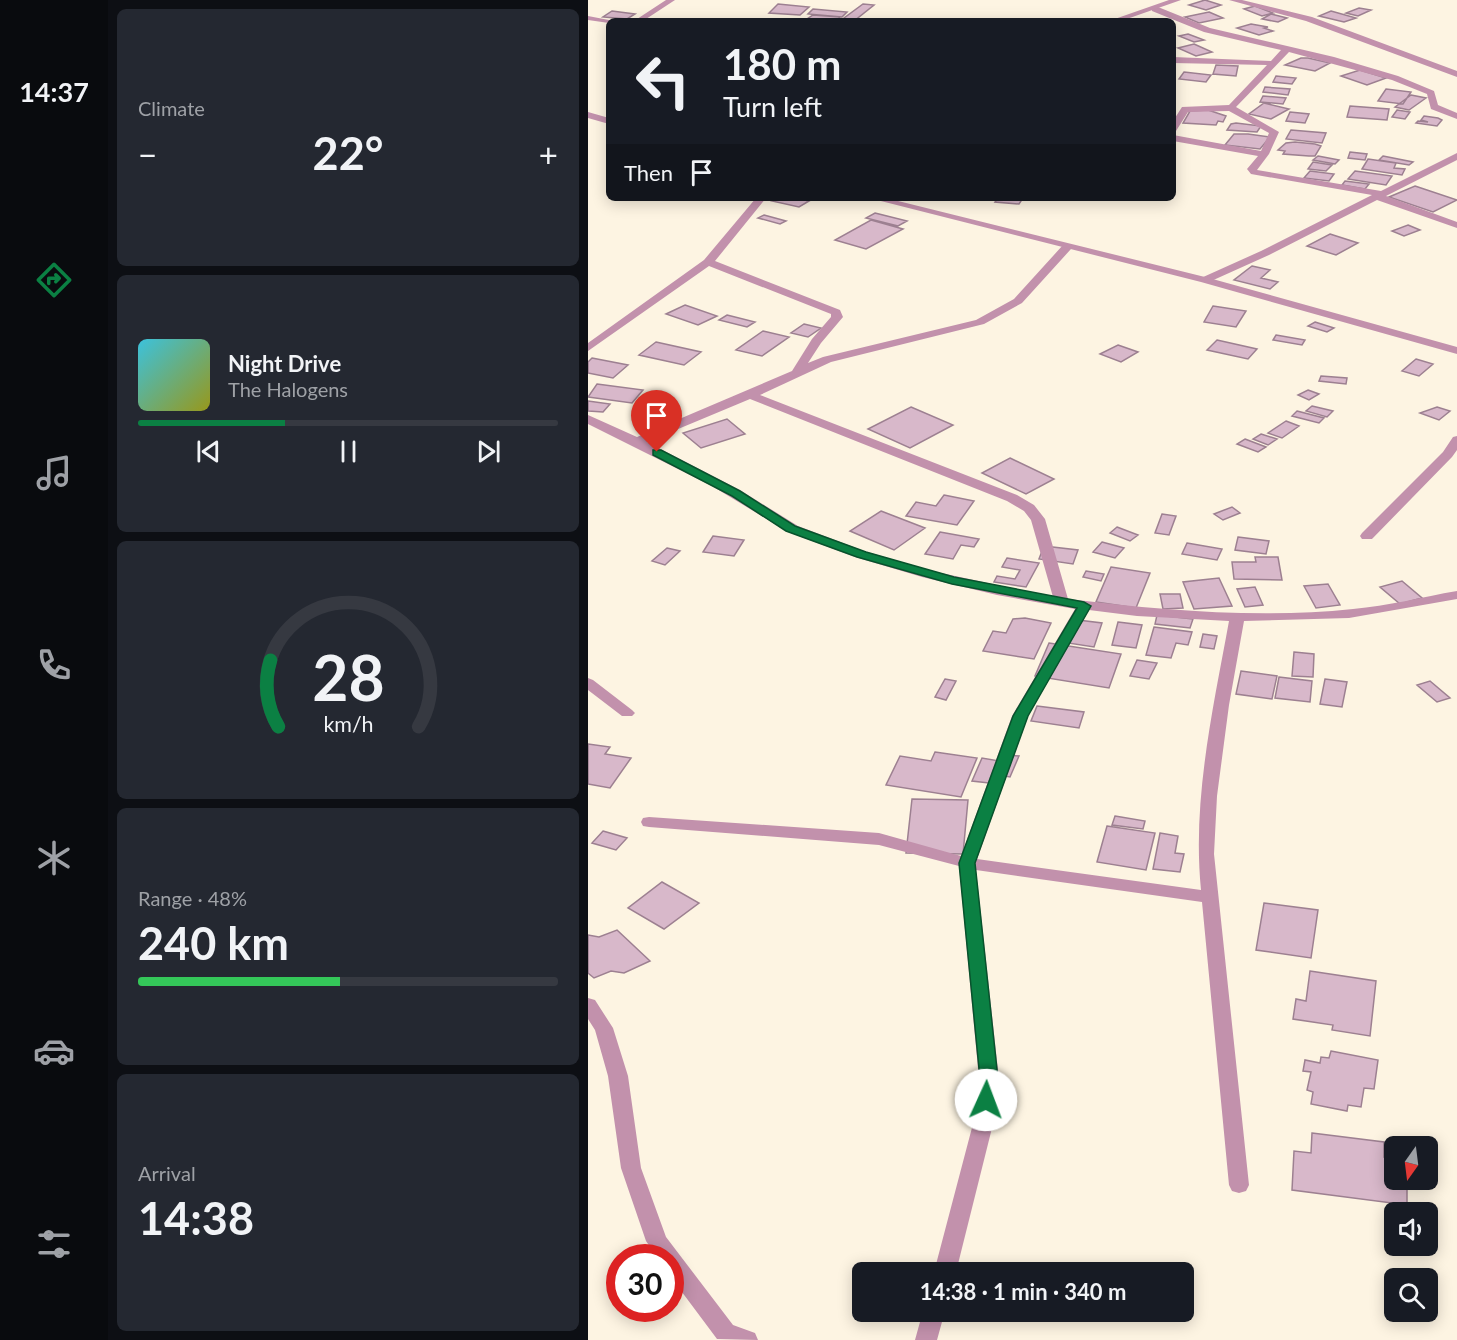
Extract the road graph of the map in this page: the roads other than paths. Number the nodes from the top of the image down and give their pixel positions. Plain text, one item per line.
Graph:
1 (671, 0) edge
2 (1177, 0) edge
3 (1233, 0) edge
4 (1155, 9) junction
5 (588, 18) edge
6 (643, 18) edge
7 (1124, 18) edge
8 (606, 20) edge
9 (1287, 50) junction
10 (1176, 60) edge
11 (1271, 63) junction
12 (1457, 74) edge
13 (1231, 108) junction
14 (588, 115) edge
15 (1457, 116) edge
16 (606, 120) edge
17 (1176, 124) edge
18 (1176, 139) edge
19 (1264, 154) junction
20 (1457, 156) edge
21 (1380, 195) junction
22 (759, 201) edge
23 (885, 201) edge
24 (1457, 225) edge
25 (1067, 247) junction
26 (708, 262) junction
27 (1205, 280) junction
28 (588, 348) edge
29 (1457, 351) edge
30 (795, 374) junction
31 (750, 395) junction
32 (588, 419) edge
33 (1457, 440) edge
34 (637, 442) junction
35 (1367, 536) dead end
36 (1457, 595) edge
37 (1062, 603) junction
38 (1084, 606) junction
39 (1237, 619) junction
40 (588, 683) edge
41 (627, 713) dead end
42 (649, 822) dead end
43 (967, 863) junction
44 (1211, 897) junction
45 (588, 1005) edge
46 (1239, 1185) dead end
47 (659, 1244) edge
48 (948, 1262) edge
49 (684, 1277) edge
50 (931, 1322) edge
51 (747, 1340) edge
52 (926, 1340) edge

1 - 6 street
2 - 4 street
3 - 12 street
4 - 7 street
4 - 9 street
5 - 8 street
9 - 11 street
9 - 15 street
10 - 11 street
11 - 13 street
13 - 17 street
13 - 19 street
14 - 16 street
18 - 19 street
19 - 21 street
20 - 21 street
21 - 24 street
21 - 27 street
22 - 26 street
23 - 25 street
25 - 27 street
25 - 30 street
26 - 28 street
26 - 30 street
27 - 29 street
30 - 31 street
31 - 34 street
31 - 37 street
32 - 34 street
33 - 35 street
34 - 37 street
36 - 39 street
37 - 38 street
38 - 39 street
38 - 43 street
39 - 44 street
40 - 41 street
42 - 43 street
43 - 44 street
43 - 48 street
44 - 46 street
45 - 47 street
49 - 51 street
50 - 52 street

